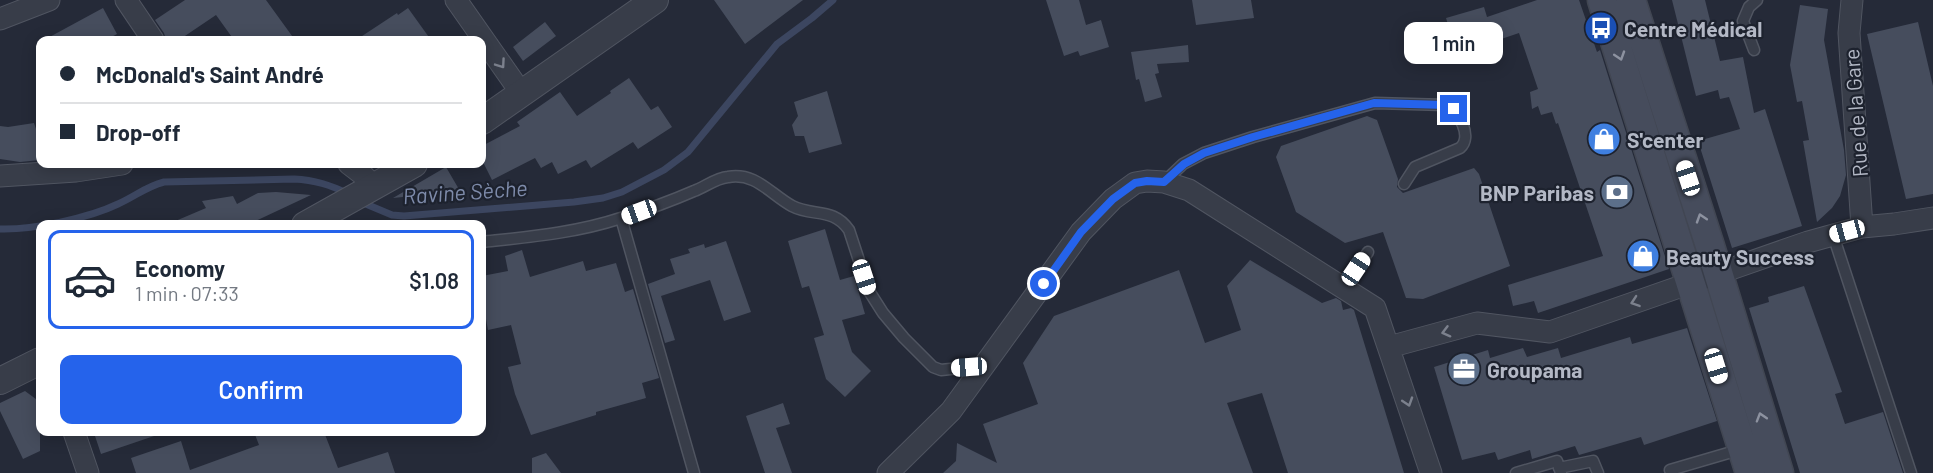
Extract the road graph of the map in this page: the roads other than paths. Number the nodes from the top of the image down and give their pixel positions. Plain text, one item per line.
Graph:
1 (49, 0) edge
2 (456, 0) edge
3 (655, 0) edge
4 (1602, 0) edge
5 (1631, 0) edge
6 (1757, 0) edge
7 (1852, 0) edge
8 (135, 3) edge
9 (0, 19) edge
10 (151, 36) edge
11 (481, 36) edge
12 (486, 43) edge
13 (1754, 50) dead end
14 (522, 94) junction
15 (486, 118) edge
16 (96, 168) edge
17 (354, 168) edge
18 (407, 168) edge
19 (0, 176) edge
20 (1164, 182) junction
21 (1404, 184) dead end
22 (370, 189) junction
23 (1860, 199) junction
24 (621, 218) junction
25 (1933, 218) edge
26 (317, 220) edge
27 (1894, 224) junction
28 (1862, 227) junction
29 (1833, 235) junction
30 (486, 242) edge
31 (1368, 252) dead end
32 (1717, 275) junction
33 (1690, 283) junction
34 (1344, 287) junction
35 (1389, 347) junction
36 (36, 363) edge
37 (982, 370) junction
38 (0, 381) edge
39 (75, 436) edge
40 (1746, 461) edge
41 (1560, 470) edge
42 (1670, 470) dead end
43 (88, 473) edge
44 (694, 473) edge
45 (888, 473) edge
46 (1431, 473) edge
47 (1516, 473) edge
48 (1598, 473) edge
49 (1779, 473) edge
50 (1911, 473) edge

1 - 9 street
2 -> 11 street
3 - 14 street
4 -> 33 main road
32 -> 5 main road
6 - 13 lane
7 - 23 street, Rue de la Gare
8 - 10 street
12 -> 14 street
14 - 15 street
16 - 19 street
17 - 22 street
18 - 22 street
20 - 21 lane
20 - 34 street
20 - 37 street
22 - 26 street
23 - 27 street
23 - 28 street, Rue de la Gare
24 - 30 lane
24 - 37 lane
24 - 44 lane
25 - 27 street
27 - 28 street
28 - 29 street
29 - 32 street
29 - 50 lane
31 - 34 lane
32 - 33 street
49 -> 32 main road
33 -> 35 street
33 - 40 main road
34 - 35 street
35 -> 46 street
36 - 38 street
37 - 45 street
39 - 43 street
40 - 42 lane
41 - 47 lane
41 - 48 lane

